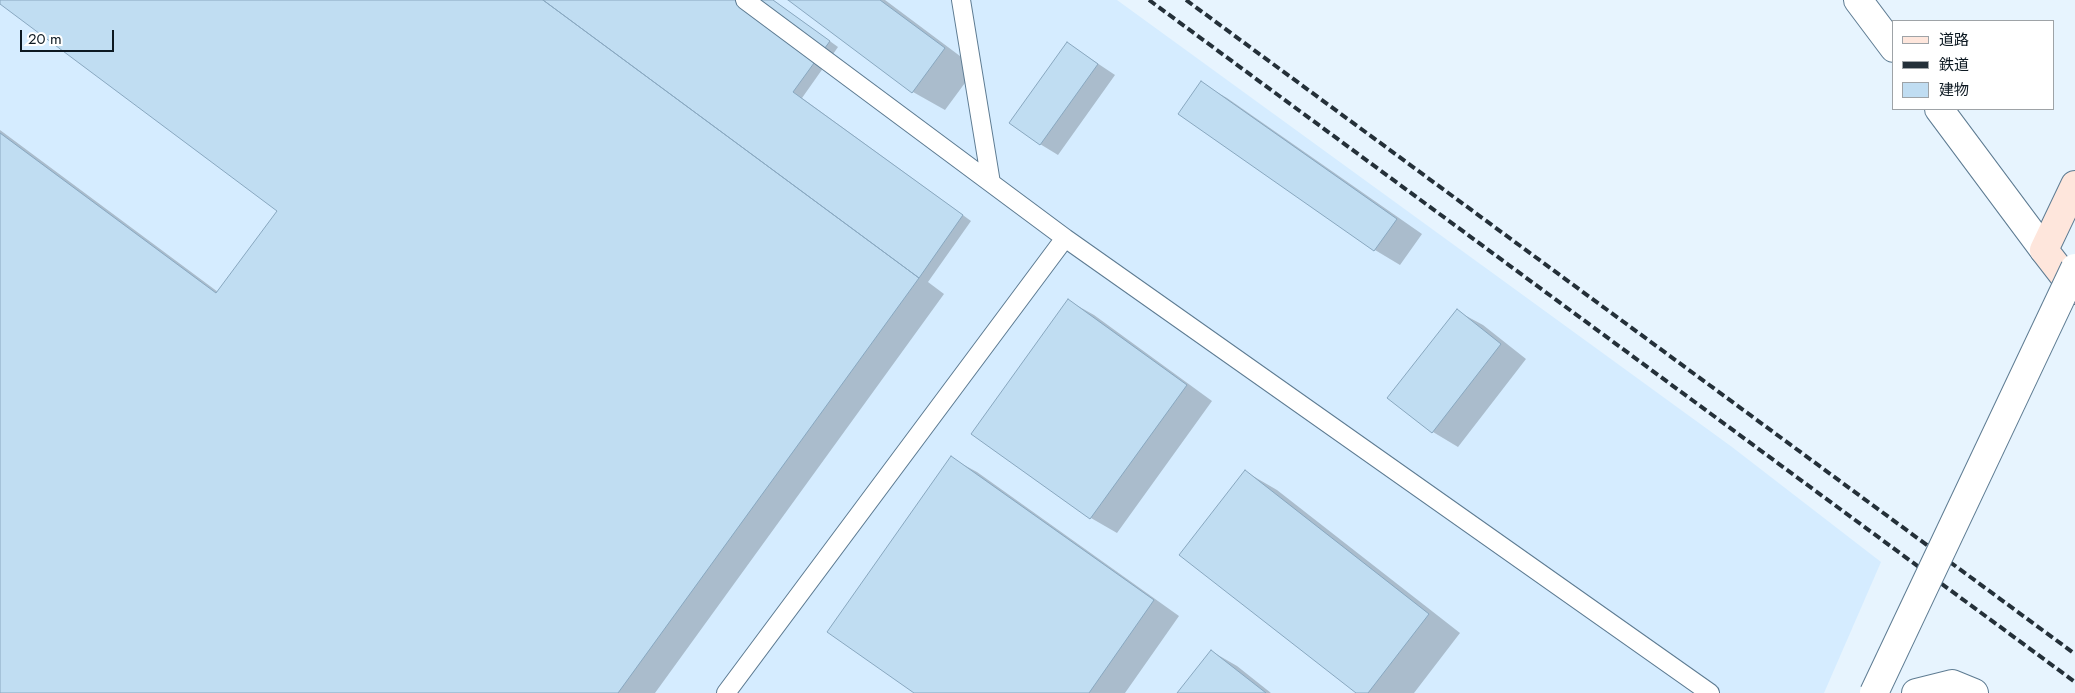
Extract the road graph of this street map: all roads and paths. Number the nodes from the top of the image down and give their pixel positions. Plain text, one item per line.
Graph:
1 (745, 0) edge
2 (961, 0) edge
3 (1858, 0) edge
4 (1892, 45) edge
5 (1940, 110) edge
6 (991, 183) junction
7 (2075, 185) edge
8 (1064, 238) junction
9 (2044, 250) junction
10 (2075, 268) edge
11 (2075, 290) edge
12 (726, 693) edge
13 (1710, 693) edge
14 (1874, 693) edge
15 (1916, 693) edge
16 (1974, 693) edge

1 - 6 lane
2 - 6 lane
3 - 4 street
5 - 9 street
6 - 8 lane
7 - 9 main road
8 - 12 lane
8 - 13 lane
9 - 11 main road
10 - 14 street, bridge
15 - 16 street

